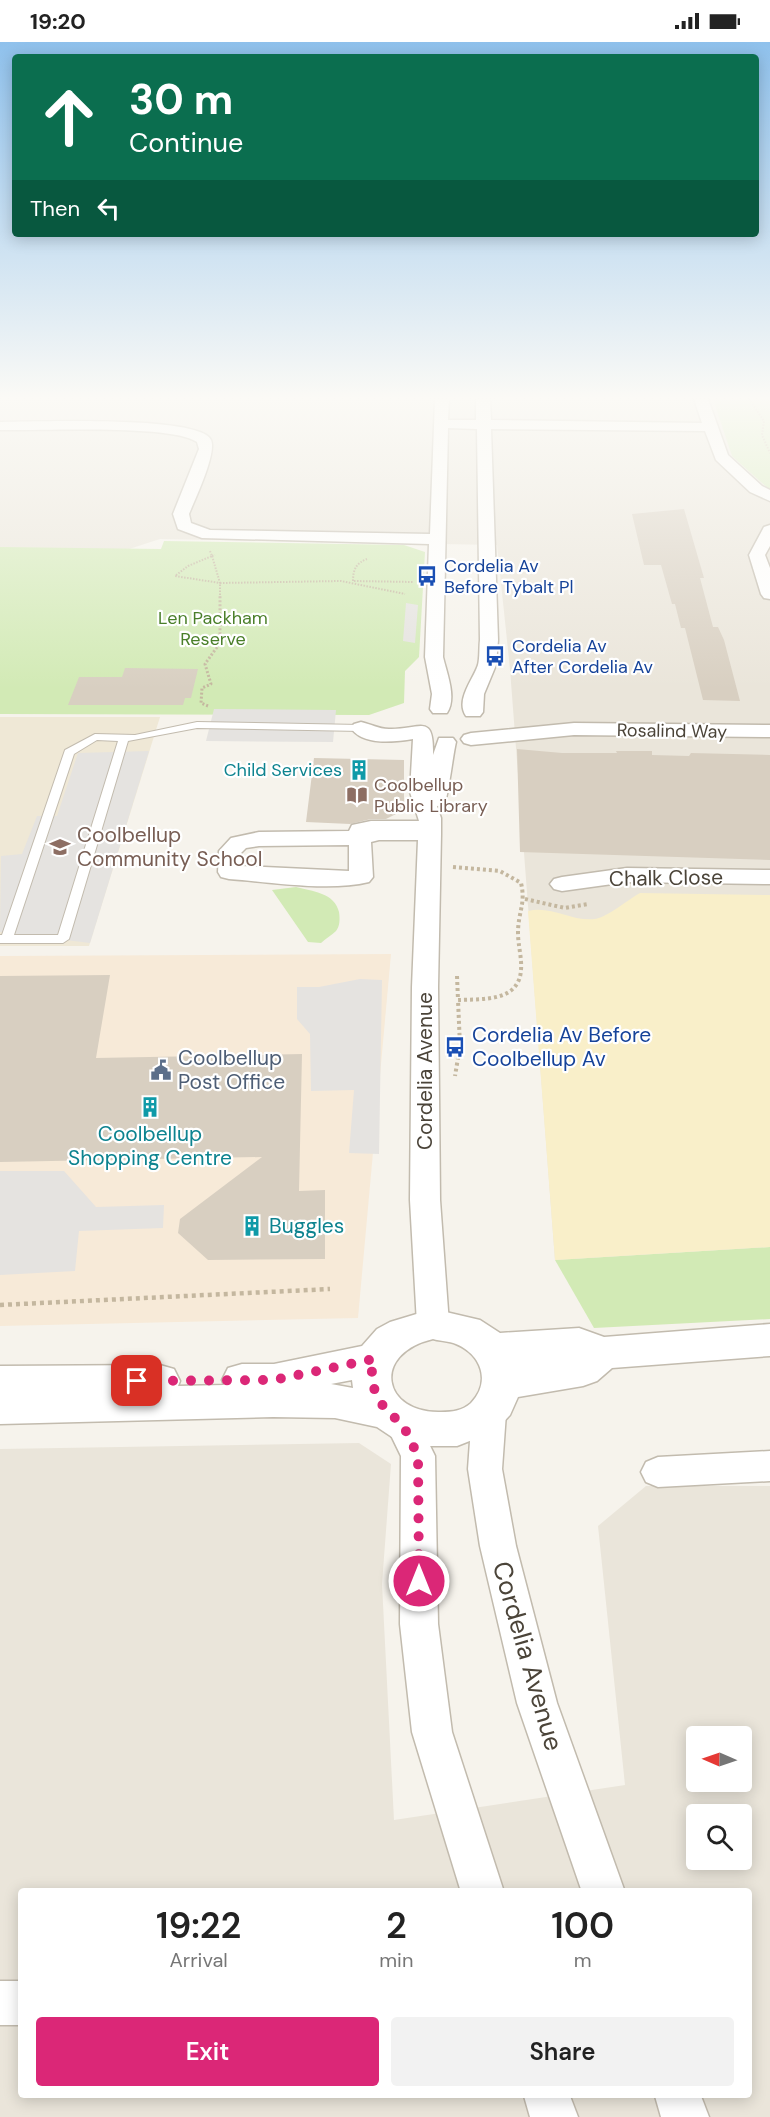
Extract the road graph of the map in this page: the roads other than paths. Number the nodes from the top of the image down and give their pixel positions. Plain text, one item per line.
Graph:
1 (188, 496) edge
2 (439, 496) edge
3 (486, 496) edge
4 (770, 530) edge
5 (438, 540) junction
6 (770, 594) edge
7 (440, 709) junction
8 (478, 716) junction
9 (361, 729) joint
10 (421, 729) junction
11 (574, 729) junction
12 (770, 731) edge
13 (124, 738) junction
14 (471, 739) junction
15 (446, 742) junction
16 (430, 827) junction
17 (360, 838) junction
18 (770, 877) edge
19 (562, 884) dead end
20 (3, 939) edge
21 (433, 1324) junction
22 (770, 1340) edge
23 (374, 1359) junction
24 (0, 1382) edge
25 (495, 1382) junction
26 (0, 1407) edge
27 (394, 1417) junction
28 (770, 1466) edge
29 (658, 1472) dead end
30 (482, 1888) edge
31 (603, 1888) edge
32 (0, 2003) edge
33 (18, 2003) edge
34 (548, 2098) edge
35 (679, 2098) edge
36 (554, 2117) edge
37 (685, 2117) edge

1 - 5 street
2 - 5 street
3 - 8 street
4 - 6 street
5 - 7 street
7 - 8 street
7 - 10 street
8 - 11 street
8 - 14 street
9 - 10 street
9 - 13 lane
10 - 15 street
10 - 16 street
11 - 12 street, Rosalind Way
11 - 14 street
13 - 20 lane
13 - 20 lane
14 - 15 street
15 - 16 street
16 - 17 street
16 - 21 street, Cordelia Avenue
17 - 17 street
18 - 19 street, Chalk Close
21 - 23 street
21 - 25 street
22 - 25 street
23 - 24 street
23 - 27 street
25 - 27 street
25 - 31 street, Cordelia Avenue
26 - 27 street
27 - 30 street
28 - 29 street
32 - 33 street
34 - 36 street
35 - 37 street

